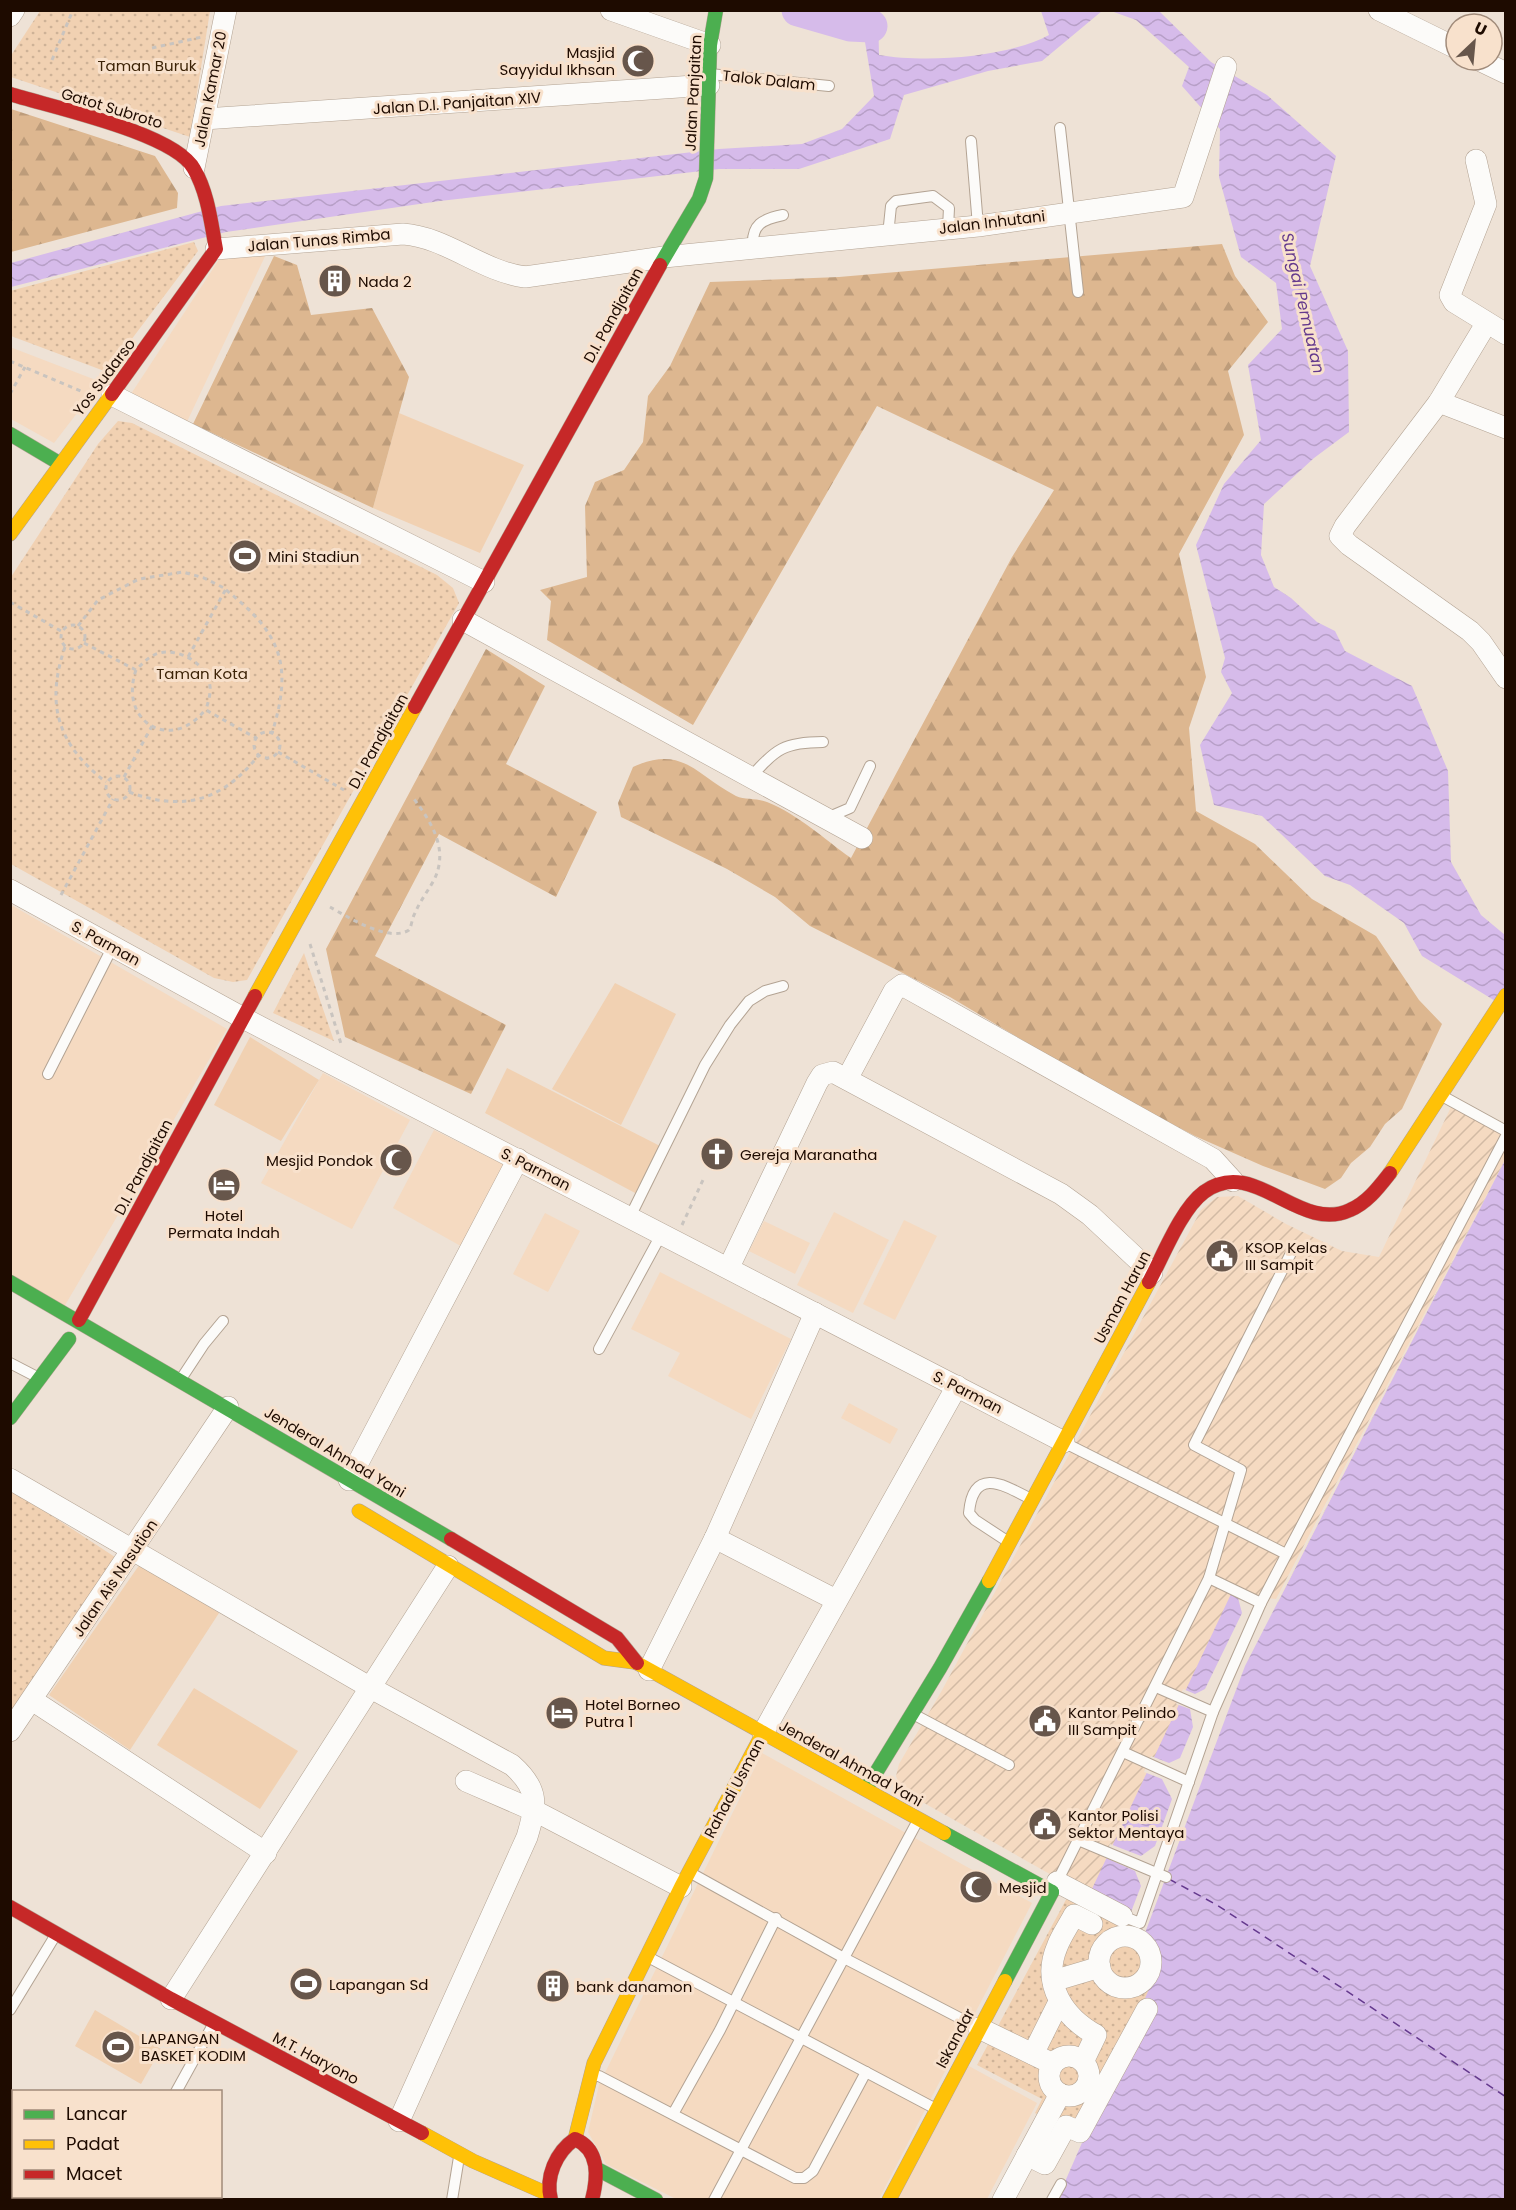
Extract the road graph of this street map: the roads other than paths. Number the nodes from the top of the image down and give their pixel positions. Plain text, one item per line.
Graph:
1 (14, 10) edge
2 (225, 10) edge
3 (611, 10) edge
4 (716, 10) edge
5 (1379, 10) edge
6 (10, 16) edge
7 (1444, 42) edge
8 (711, 45) junction
9 (1226, 67) dead end
10 (709, 80) junction
11 (829, 86) dead end
12 (10, 94) edge
13 (204, 119) junction
14 (1060, 128) dead end
15 (970, 141) dead end
16 (1476, 160) dead end
17 (194, 168) junction
18 (706, 178) joint
19 (1067, 212) junction
20 (783, 215) dead end
21 (978, 226) junction
22 (948, 228) junction
23 (888, 235) junction
24 (215, 243) junction
25 (753, 248) junction
26 (664, 257) junction
27 (1078, 292) dead end
28 (1486, 324) junction
29 (1506, 334) edge
30 (112, 395) junction
31 (1439, 402) junction
32 (1506, 428) edge
33 (10, 434) edge
34 (59, 463) junction
35 (10, 534) edge
36 (484, 582) junction
37 (463, 620) junction
38 (1506, 678) edge
39 (823, 742) dead end
40 (870, 766) dead end
41 (751, 777) junction
42 (825, 818) junction
43 (862, 838) dead end
44 (10, 890) edge
45 (112, 946) junction
46 (783, 986) dead end
47 (1506, 995) edge
48 (243, 1018) junction
49 (48, 1074) dead end
50 (847, 1079) junction
51 (1441, 1095) junction
52 (1506, 1134) edge
53 (518, 1159) junction
54 (1233, 1181) junction
55 (630, 1217) junction
56 (672, 1231) junction
57 (1292, 1251) dead end
58 (729, 1267) junction
59 (1152, 1273) junction
60 (10, 1282) edge
61 (814, 1313) junction
62 (79, 1320) junction
63 (223, 1321) dead end
64 (69, 1339) dead end
65 (599, 1348) dead end
66 (10, 1363) edge
67 (40, 1378) junction
68 (180, 1379) junction
69 (957, 1386) junction
70 (10, 1418) edge
71 (220, 1420) junction
72 (1064, 1442) junction
73 (10, 1479) edge
74 (349, 1480) junction
75 (1034, 1500) junction
76 (346, 1504) dead end
77 (1225, 1523) junction
78 (715, 1538) junction
79 (1010, 1543) junction
80 (133, 1551) junction
81 (1287, 1554) junction
82 (448, 1566) junction
83 (1209, 1578) junction
84 (836, 1600) junction
85 (1261, 1603) junction
86 (641, 1666) junction
87 (1156, 1687) junction
88 (371, 1688) junction
89 (32, 1700) junction
90 (1213, 1712) junction
91 (913, 1714) junction
92 (10, 1731) edge
93 (763, 1733) junction
94 (1123, 1752) junction
95 (1009, 1764) dead end
96 (466, 1781) dead end
97 (1189, 1782) junction
98 (866, 1790) junction
99 (535, 1811) junction
100 (919, 1819) junction
101 (1078, 1840) junction
102 (266, 1853) junction
103 (1161, 1875) junction
104 (685, 1879) junction
105 (1054, 1887) junction
106 (10, 1906) edge
107 (1122, 1916) joint
108 (776, 1918) junction
109 (1092, 1924) dead end
110 (56, 1933) junction
111 (648, 1957) junction
112 (844, 1958) junction
113 (1100, 1967) dead end
114 (1053, 1982) junction
115 (171, 1999) junction
116 (733, 2002) junction
117 (1059, 2002) junction
118 (1147, 2009) dead end
119 (10, 2010) edge
120 (215, 2022) junction
121 (979, 2028) junction
122 (801, 2038) junction
123 (1033, 2054) junction
124 (1083, 2062) junction
125 (1053, 2064) junction
126 (866, 2072) junction
127 (590, 2076) junction
128 (177, 2090) edge
129 (1060, 2094) junction
130 (936, 2109) junction
131 (673, 2114) junction
132 (399, 2121) junction
133 (575, 2139) junction
134 (741, 2150) junction
135 (460, 2154) junction
136 (1027, 2155) junction
137 (597, 2169) junction
138 (1061, 2184) dead end
139 (550, 2197) edge
140 (452, 2199) edge
141 (593, 2199) edge
142 (656, 2199) edge
143 (714, 2199) edge
144 (889, 2199) edge
145 (1003, 2199) edge
146 (1052, 2199) edge

1 - 6 street
2 - 13 street, Jalan Kamar 20
3 - 8 street
4 - 8 main road, Jalan Panjaitan
5 - 7 street
8 - 10 main road, Jalan Panjaitan
9 - 19 street, Jalan Inhutani
10 - 11 lane, Talok Dalam
10 - 13 street, Jalan D.I. Panjaitan XIV
10 - 18 main road, Jalan Panjaitan
12 - 17 main road, Gatot Subroto
13 - 17 street, Jalan Kamar 20
14 - 19 lane
15 - 21 lane
16 - 28 street
17 - 24 main road, Gatot Subroto
18 - 26 main road, D.I. Pandjaitan
19 - 21 street, Jalan Inhutani
19 - 27 lane
20 - 25 lane
21 - 22 street, Jalan Inhutani
22 - 23 street, Jalan Inhutani
22 - 23 lane
23 - 25 street, Jalan Inhutani
24 - 26 street, Jalan Tunas Rimba
24 - 30 main road, Yos Sudarso
25 - 26 street, Jalan Inhutani
26 - 36 main road, D.I. Pandjaitan
28 - 29 street
28 - 31 street
30 - 34 main road, Yos Sudarso
30 - 36 street
31 - 32 street
31 - 38 street
33 - 34 main road
34 - 35 main road, Yos Sudarso
36 - 37 main road, D.I. Pandjaitan
37 - 41 street
37 - 48 main road, D.I. Pandjaitan
39 - 41 lane
40 - 42 lane
41 - 42 street
42 - 43 street
44 - 45 street, S. Parman
45 - 48 street, S. Parman
45 - 49 lane
46 - 55 lane
47 - 51 main road
48 - 53 street, S. Parman
48 - 62 main road, D.I. Pandjaitan
50 - 54 street
50 - 58 street
50 - 59 street
51 - 52 lane
51 - 54 main road
52 - 81 lane
53 - 55 street, S. Parman
53 - 74 street
54 - 59 main road, Usman Harun
55 - 56 street, S. Parman
56 - 58 street, S. Parman
56 - 65 lane
57 - 77 lane
58 - 61 street, S. Parman
59 - 72 main road, Usman Harun
60 - 62 main road, Jenderal Ahmad Yani
61 - 69 street, S. Parman
61 - 78 street
62 - 68 main road, Jenderal Ahmad Yani
63 - 68 lane
64 - 67 main road
66 - 67 lane
67 - 70 main road
68 - 71 main road, Jenderal Ahmad Yani
69 - 72 street, S. Parman
69 - 84 street, Rahadi Usman
71 - 74 main road, Jenderal Ahmad Yani
71 - 80 street, Jalan Ais Nasution
72 - 75 main road, Usman Harun
72 - 77 lane
73 - 80 street
74 - 86 main road, Jenderal Ahmad Yani
75 - 79 main road, Usman Harun
75 - 79 lane
76 - 82 main road, Jenderal Ahmad Yani
77 - 81 lane
77 - 83 lane
78 - 84 street
78 - 86 street
79 - 91 main road, Usman Harun
80 - 88 street
80 - 89 street, Jalan Ais Nasution
81 - 85 lane
82 - 86 main road, Jenderal Ahmad Yani
82 - 88 street
83 - 85 lane
83 - 87 lane
84 - 93 street, Rahadi Usman
85 - 90 lane
86 - 93 main road, Jenderal Ahmad Yani
87 - 90 lane
87 - 94 lane
88 - 99 street
88 - 102 street
89 - 92 street, Jalan Ais Nasution
89 - 102 street
90 - 97 lane
91 - 95 lane
91 - 98 main road, Usman Harun
93 - 98 main road, Jenderal Ahmad Yani
93 - 104 main road, Rahadi Usman
94 - 97 lane
94 - 101 lane
96 - 99 street
97 - 103 lane
98 - 100 main road, Jenderal Ahmad Yani
99 - 104 street
99 - 132 street
100 - 105 main road, Jenderal Ahmad Yani
100 - 112 lane
101 - 103 lane
101 - 105 lane
102 - 115 street
103 - 107 lane
104 - 108 lane
104 - 111 main road, Rahadi Usman
105 - 107 street
105 - 121 main road, Iskandar
106 - 110 main road, M.T. Haryono
108 - 112 lane
108 - 116 lane
109 - 114 street
110 - 115 main road, M.T. Haryono
110 - 119 lane
111 - 116 lane
111 - 127 main road, Rahadi Usman
112 - 121 lane
112 - 122 lane
113 - 114 street
114 - 117 street
115 - 120 main road, M.T. Haryono
116 - 122 lane
116 - 131 lane
117 - 123 street
117 - 124 street
118 - 136 street
120 - 128 lane
120 - 132 main road, M.T. Haryono
121 - 123 street
121 - 130 main road, Iskandar
122 - 126 lane
122 - 134 lane
123 - 125 street
124 - 125 street
124 - 129 street
125 - 129 street
126 - 130 lane
126 - 134 lane
127 - 131 lane
127 - 133 main road, Rahadi Usman
129 - 136 street
130 - 144 main road, Iskandar
131 - 134 lane
132 - 135 main road, M.T. Haryono
133 - 137 main road
133 - 139 main road
134 - 143 lane
135 - 139 main road, M.T. Haryono
135 - 140 lane
136 - 145 street
137 - 141 main road
137 - 142 main road
138 - 146 lane

